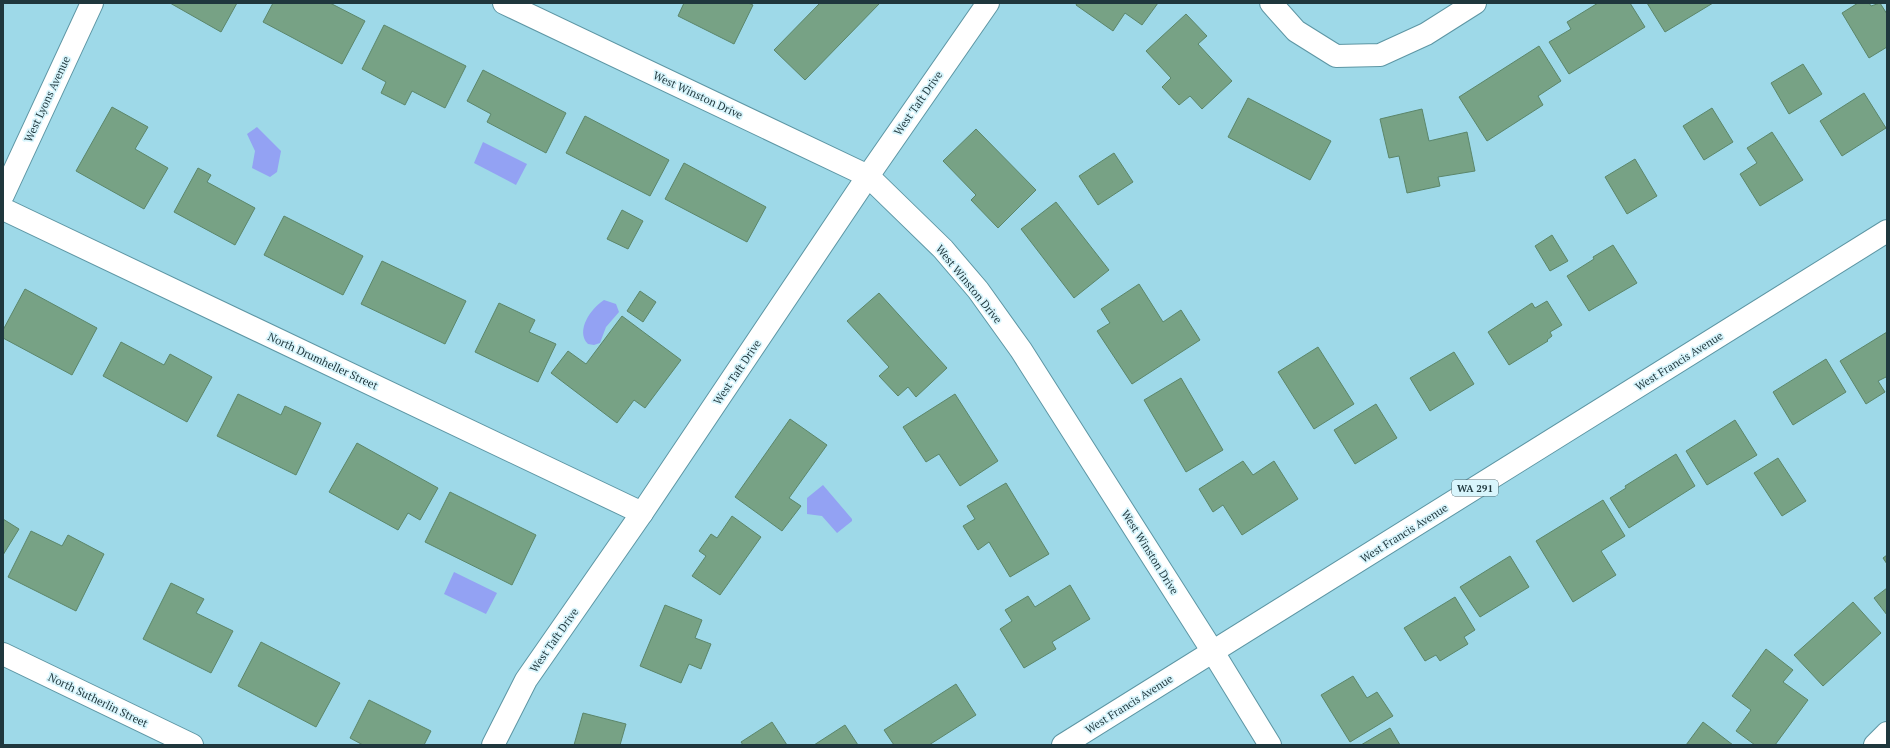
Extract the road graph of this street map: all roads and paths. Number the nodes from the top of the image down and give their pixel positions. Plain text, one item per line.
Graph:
1 (92, 3) edge
2 (504, 3) edge
3 (988, 3) edge
4 (1271, 3) edge
5 (1475, 3) edge
6 (868, 176) junction
7 (3, 195) edge
8 (3, 209) edge
9 (1887, 231) edge
10 (642, 512) junction
11 (1213, 652) junction
12 (3, 654) edge
13 (1887, 733) edge
14 (192, 745) edge
15 (493, 745) edge
16 (1063, 745) edge
17 (1270, 745) edge
18 (1875, 745) edge

1 - 7 street, West Lyons Avenue
2 - 6 street, West Winston Drive
3 - 6 street, West Taft Drive
4 - 5 street
6 - 10 street, West Taft Drive
6 - 11 street, West Winston Drive
8 - 10 street, North Drumheller Street
9 - 11 street, West Francis Avenue / WA 291
10 - 15 street, West Taft Drive
11 - 16 street, West Francis Avenue / WA 291
11 - 17 street, West Winston Drive
12 - 14 street, North Sutherlin Street
13 - 18 street

